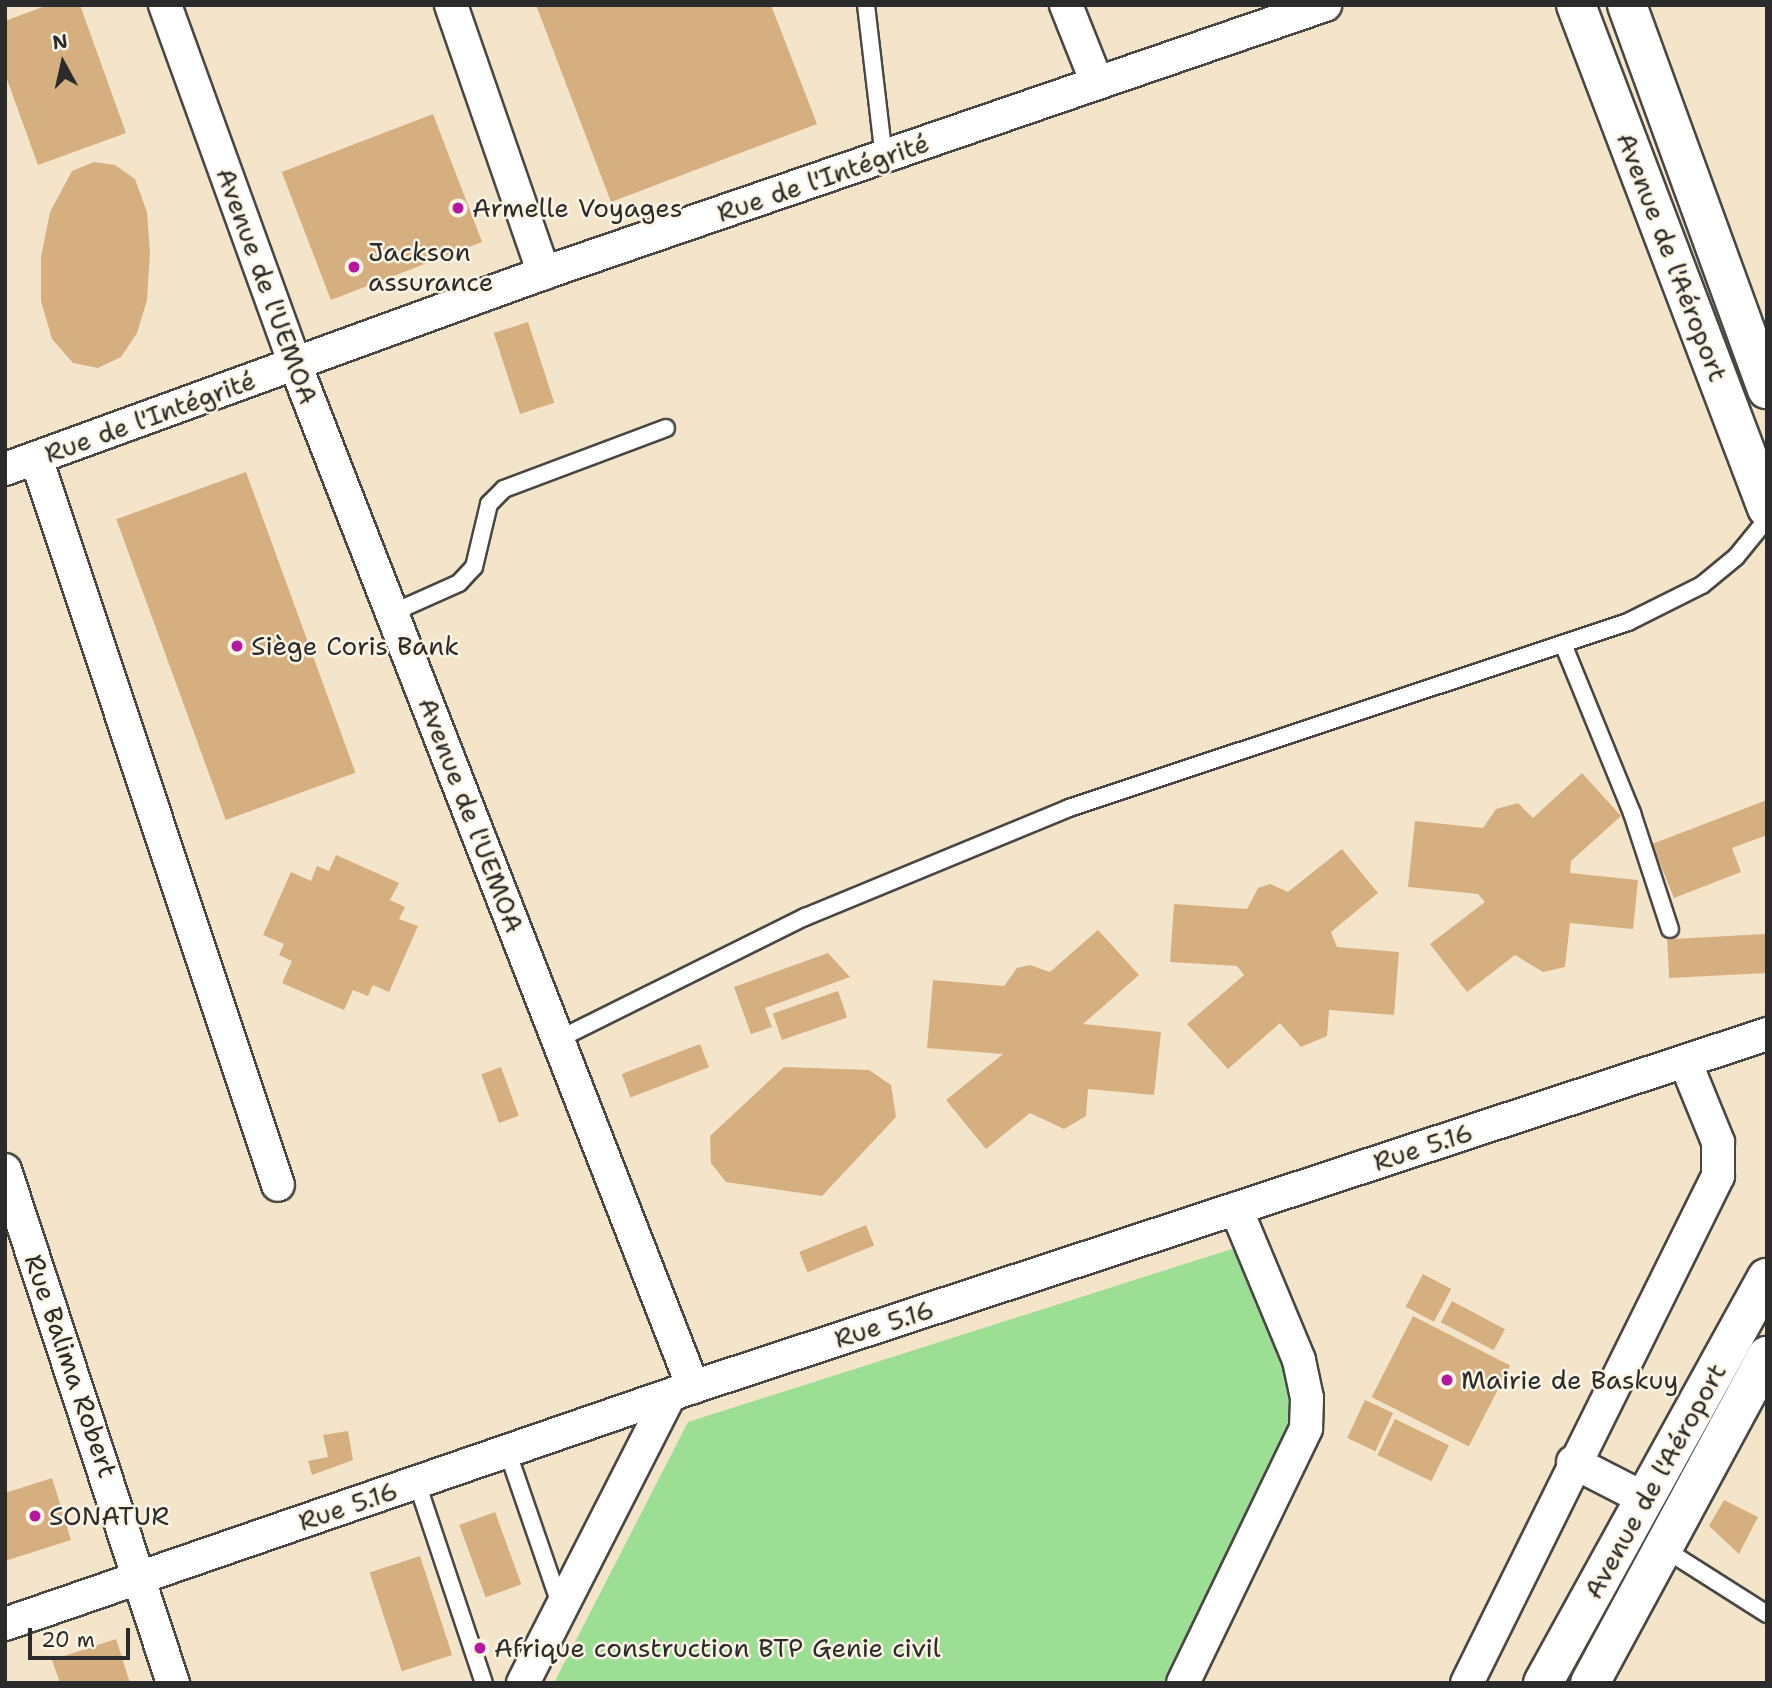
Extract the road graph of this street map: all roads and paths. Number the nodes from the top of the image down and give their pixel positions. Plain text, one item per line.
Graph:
1 (165, 5) edge
2 (451, 5) edge
3 (866, 5) edge
4 (1066, 5) edge
5 (1325, 5) edge
6 (1576, 5) edge
7 (1627, 5) edge
8 (1097, 83) junction
9 (884, 158) junction
10 (544, 273) junction
11 (295, 364) junction
12 (1767, 389) edge
13 (666, 428) dead end
14 (36, 458) junction
15 (5, 469) edge
16 (1767, 508) edge
17 (1767, 519) edge
18 (393, 613) junction
19 (1563, 644) junction
20 (1670, 929) dead end
21 (1767, 1034) edge
22 (559, 1039) junction
23 (1685, 1061) junction
24 (5, 1171) edge
25 (278, 1185) dead end
26 (1236, 1209) junction
27 (1767, 1278) edge
28 (1767, 1356) edge
29 (681, 1393) junction
30 (508, 1453) junction
31 (1573, 1462) junction
32 (417, 1483) junction
33 (1636, 1514) junction
34 (1662, 1548) junction
35 (141, 1576) junction
36 (562, 1608) junction
37 (1767, 1614) edge
38 (5, 1624) edge
39 (173, 1683) edge
40 (484, 1683) edge
41 (523, 1683) edge
42 (1183, 1683) edge
43 (1467, 1683) edge
44 (1543, 1683) edge
45 (1590, 1683) edge

1 - 11 street, Avenue de l'UEMOA
2 - 10 street
3 - 9 lane
4 - 8 street
5 - 8 street, Rue de l'Intégrité
6 - 16 main road, Avenue de l'Aéroport
7 - 12 main road, Avenue de l'Aéroport
8 - 9 street, Rue de l'Intégrité
9 - 10 street, Rue de l'Intégrité
10 - 11 street, Rue de l'Intégrité
11 - 14 street, Rue de l'Intégrité
11 - 18 street, Avenue de l'UEMOA
13 - 18 lane
14 - 15 street, Rue de l'Intégrité
14 - 25 street
17 - 19 lane
18 - 22 street, Avenue de l'UEMOA
19 - 20 lane
19 - 22 lane
21 - 23 street, Rue 5.16
22 - 29 street, Avenue de l'UEMOA
23 - 26 street, Rue 5.16
23 - 31 street
24 - 35 street, Rue Balima Robert
26 - 29 street, Rue 5.16
26 - 42 street
27 - 33 main road, Avenue de l'Aéroport
28 - 34 main road, Avenue de l'Aéroport
29 - 30 street, Rue 5.16
29 - 36 street
30 - 32 street, Rue 5.16
30 - 36 lane
31 - 33 street
31 - 43 street
32 - 35 street, Rue 5.16
32 - 40 lane
33 - 34 main road
33 - 44 main road, Avenue de l'Aéroport
34 - 37 lane
34 - 45 main road, Avenue de l'Aéroport
35 - 38 street, Rue 5.16
35 - 39 street, Rue Balima Robert
36 - 41 street

